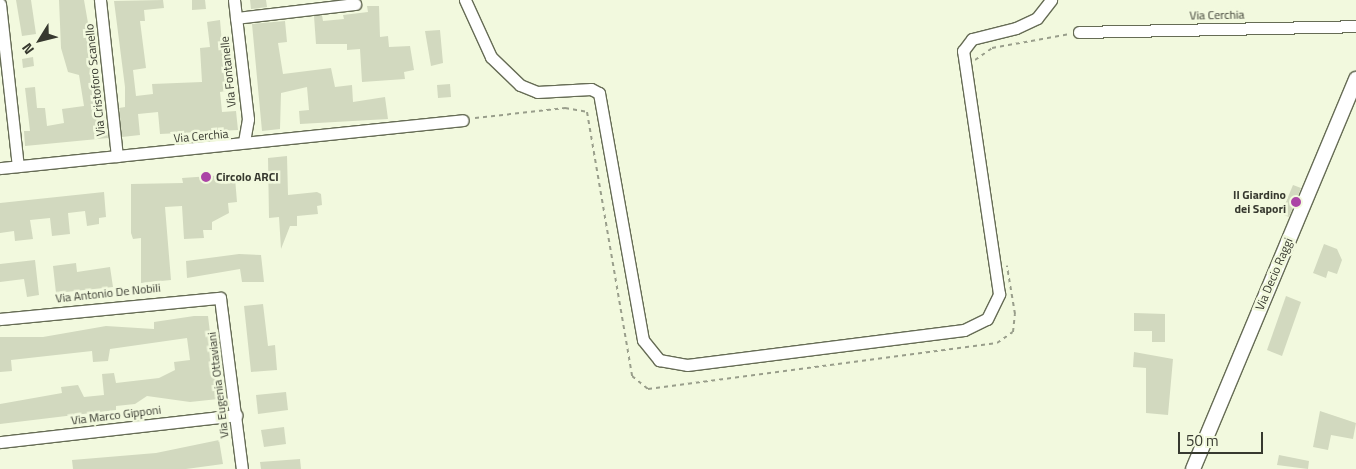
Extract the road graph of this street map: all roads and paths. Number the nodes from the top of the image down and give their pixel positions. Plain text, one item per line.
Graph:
1 (100, 0) edge
2 (234, 0) edge
3 (465, 0) edge
4 (1051, 0) edge
5 (0, 4) edge
6 (355, 4) dead end
7 (236, 18) junction
8 (1356, 26) edge
9 (1079, 32) joint
10 (973, 62) dead end
11 (1356, 79) edge
12 (463, 120) joint
13 (244, 141) junction
14 (118, 156) junction
15 (18, 166) junction
16 (0, 168) edge
17 (1006, 256) dead end
18 (220, 298) joint
19 (0, 319) edge
20 (236, 415) junction
21 (0, 442) edge
22 (242, 469) edge
23 (1193, 469) edge

1 - 14 street, Via Cristoforo Scanello
2 - 7 street, Via Fontanelle
3 - 4 street
5 - 15 street
6 - 7 street
7 - 13 street, Via Fontanelle
8 - 9 street, Via Cerchia
9 - 10 path
11 - 23 main road, Via Decio Raggi
12 - 13 street, Via Cerchia
12 - 17 path
13 - 14 street, Via Cerchia
14 - 15 street, Via Cerchia
15 - 16 street, Via Cerchia
18 - 19 street, Via Antonio De Nobili
18 - 20 street, Via Eugenia Ottaviani
20 - 21 street, Via Marco Gipponi
20 - 22 street, Via Eugenia Ottaviani

